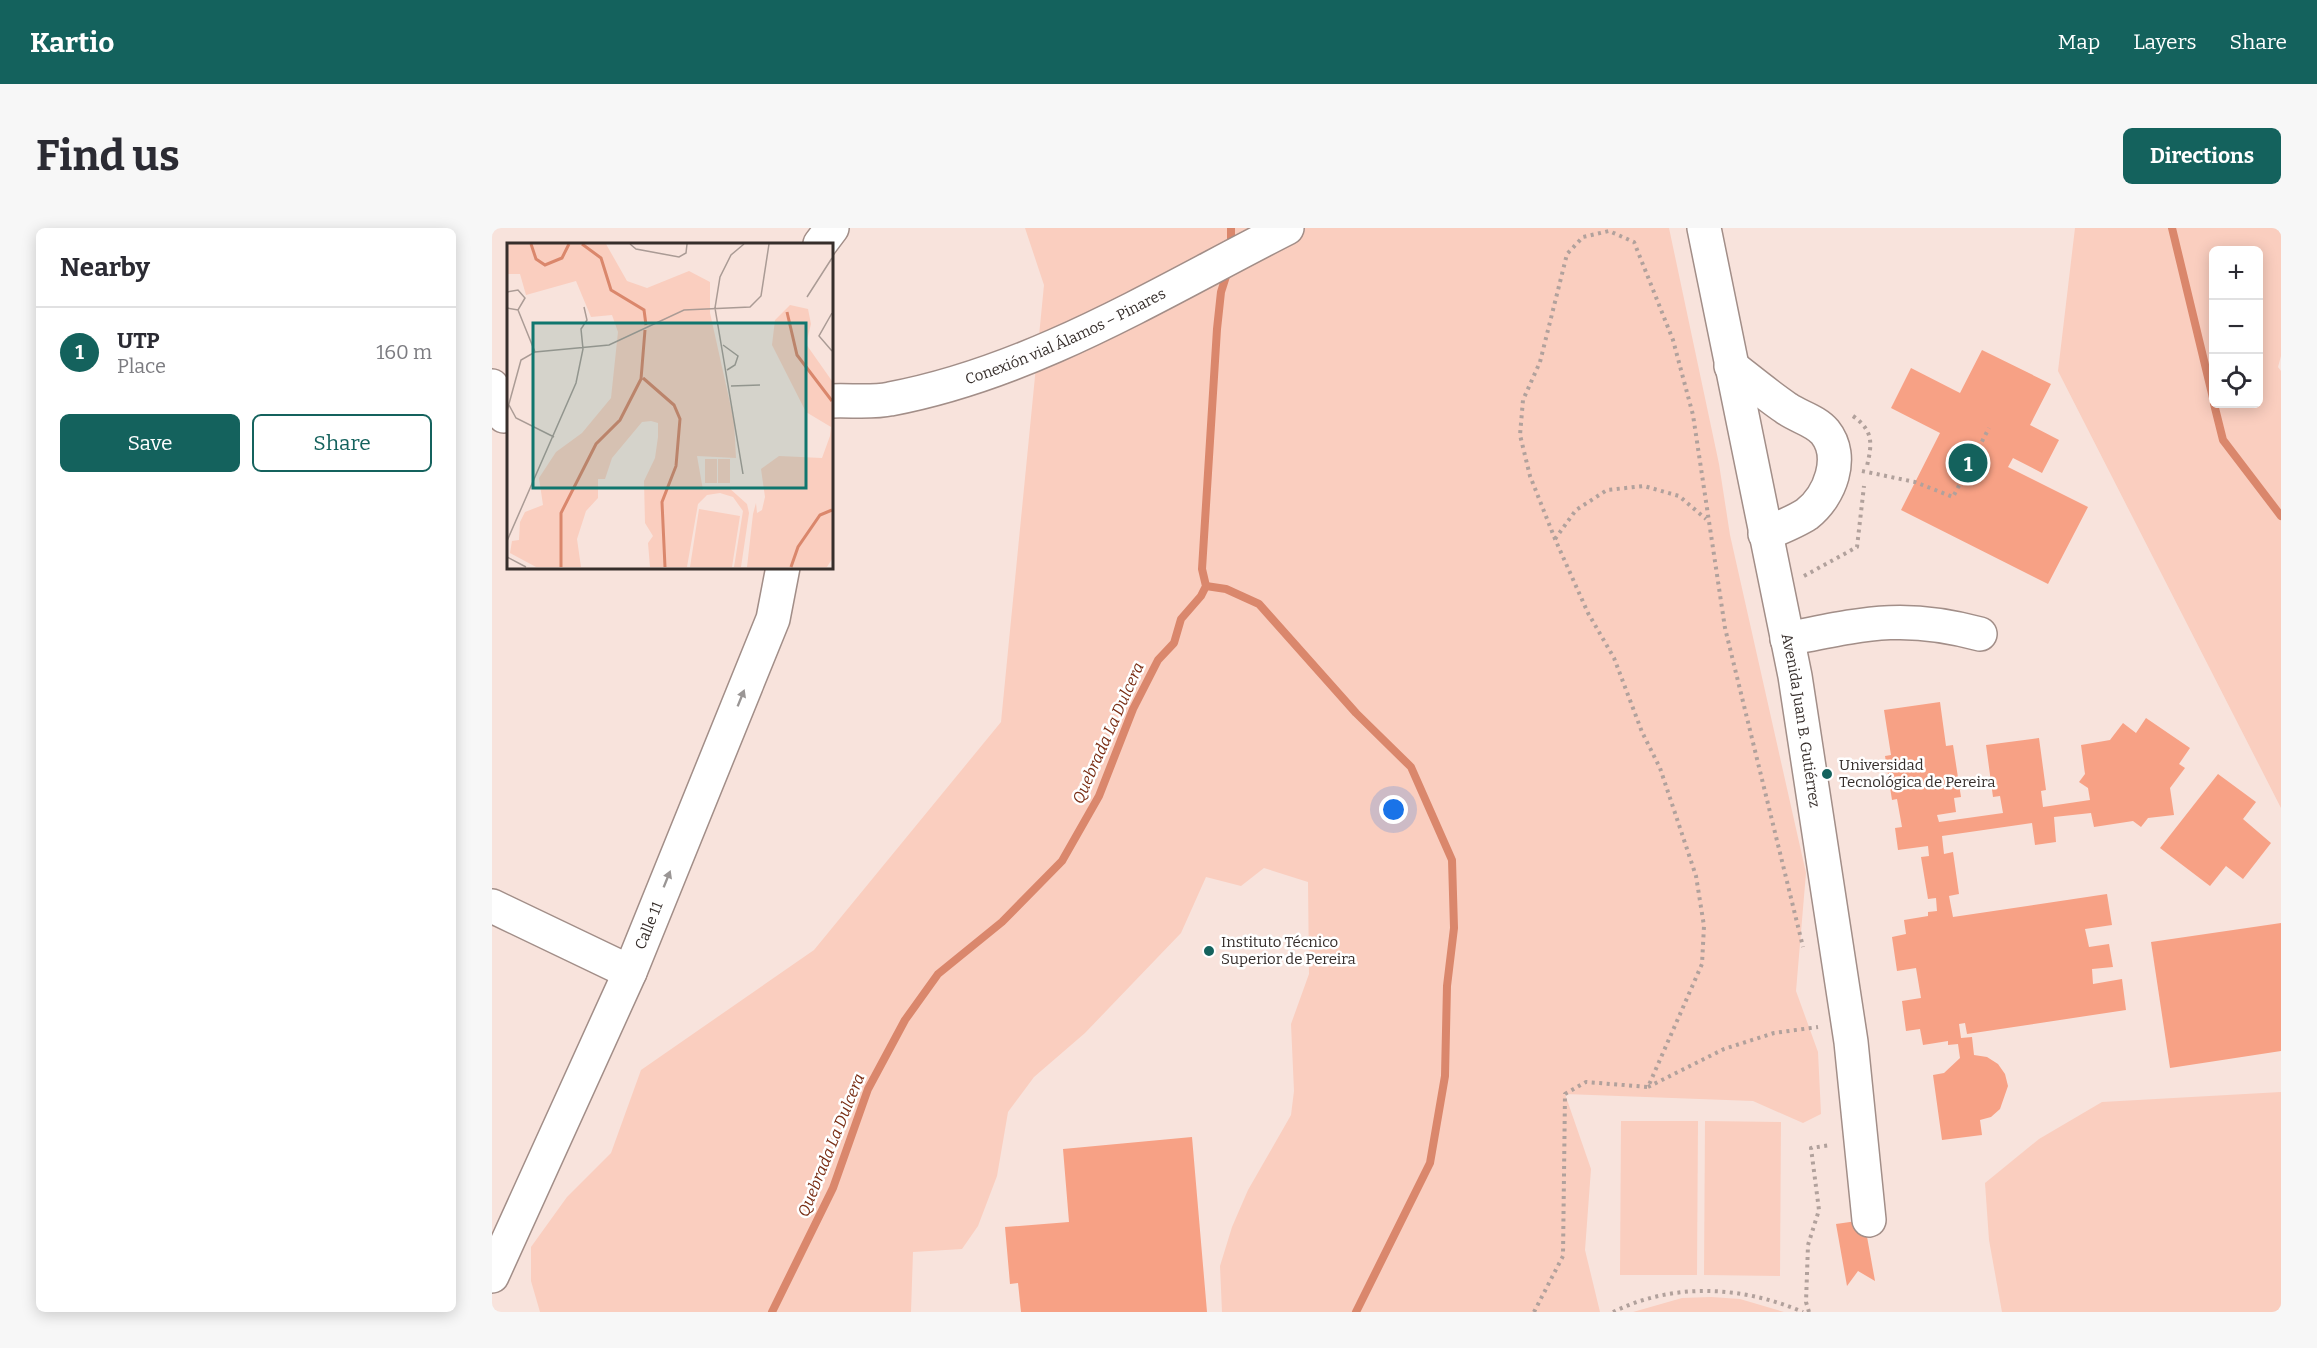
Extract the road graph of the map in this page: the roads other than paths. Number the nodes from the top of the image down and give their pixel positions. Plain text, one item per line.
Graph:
1 (832, 228) edge
2 (1287, 228) edge
3 (1704, 228) edge
4 (821, 243) edge
5 (1731, 366) junction
6 (492, 386) edge
7 (832, 401) edge
8 (502, 418) edge
9 (1765, 534) junction
10 (783, 568) edge
11 (1980, 634) dead end
12 (1787, 639) junction
13 (492, 906) edge
14 (630, 972) junction
15 (1869, 1220) dead end
16 (492, 1276) edge

1 - 4 street
2 - 7 street, Conexión vial Álamos – Pinares
3 - 5 street, Avenida Juan B. Gutiérrez
5 - 9 street, Avenida Juan B. Gutiérrez
5 - 9 street
6 - 8 street
9 - 12 street, Avenida Juan B. Gutiérrez
14 -> 10 street, Calle 11
11 - 12 street
12 - 15 street, Avenida Juan B. Gutiérrez
13 - 14 street
14 - 16 street, Calle 11

